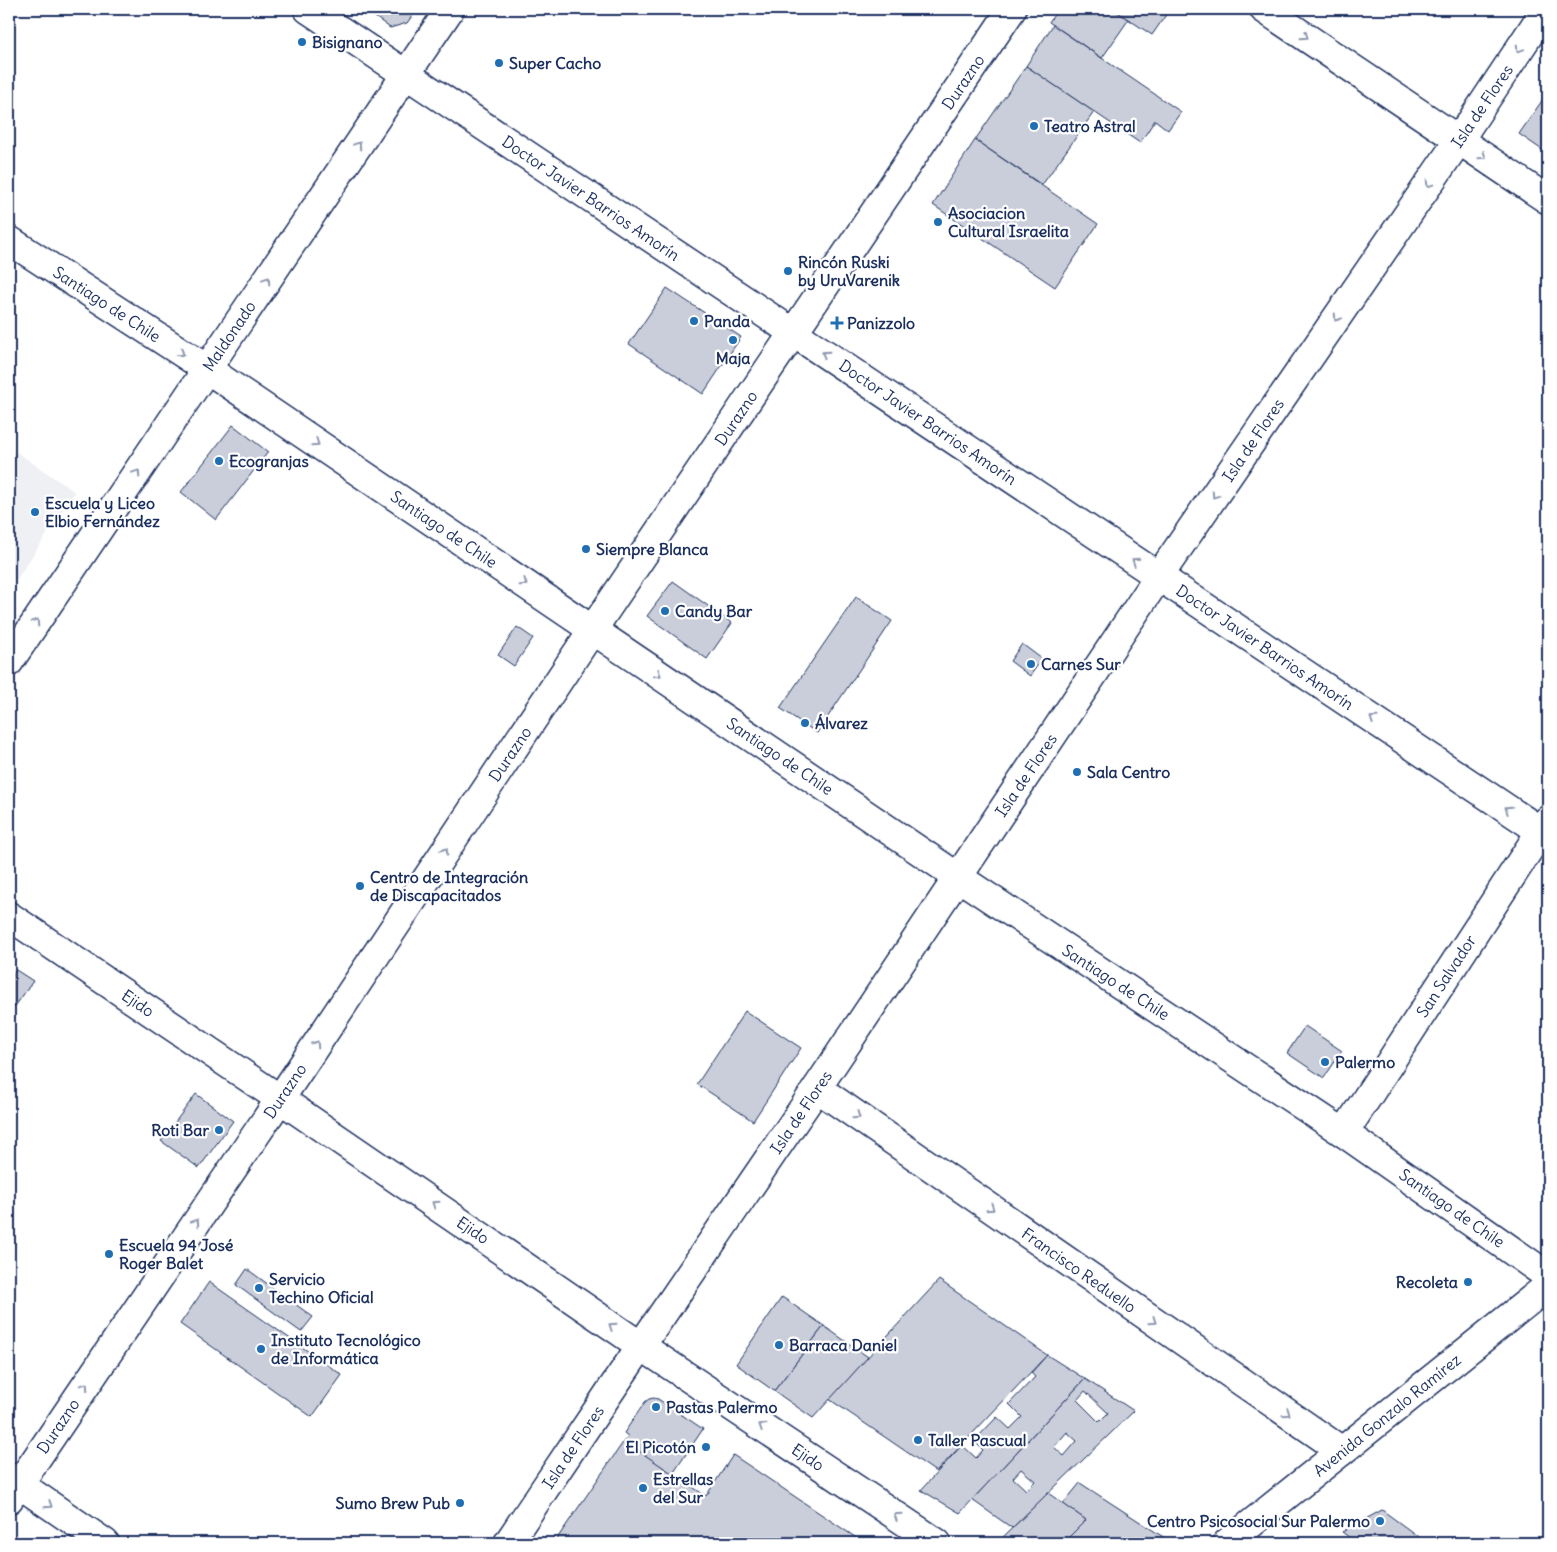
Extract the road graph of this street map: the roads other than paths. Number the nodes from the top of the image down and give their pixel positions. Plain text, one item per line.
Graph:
1 (308, 9) edge
2 (450, 9) edge
3 (1012, 9) edge
4 (1264, 9) edge
5 (1546, 9) edge
6 (406, 74) junction
7 (1459, 140) junction
8 (1548, 200) edge
9 (9, 240) edge
10 (794, 333) junction
11 (207, 369) junction
12 (1159, 576) junction
13 (593, 629) junction
14 (9, 662) edge
15 (1546, 829) edge
16 (958, 877) junction
17 (9, 916) edge
18 (817, 1088) junction
19 (280, 1099) junction
20 (1344, 1132) junction
21 (1548, 1276) edge
22 (1548, 1286) edge
23 (641, 1346) junction
24 (1342, 1451) junction
25 (12, 1487) edge
26 (105, 1543) edge
27 (508, 1543) edge
28 (937, 1543) edge
29 (1227, 1543) edge

1 - 6 street, Doctor Javier Barrios Amorín
2 - 6 street, Maldonado
3 - 10 street, Durazno
4 -> 7 street
5 -> 7 street, Isla de Flores
6 - 10 street, Doctor Javier Barrios Amorín
11 -> 6 street, Maldonado
7 -> 8 street
7 -> 12 street, Isla de Flores
9 -> 11 street, Santiago de Chile
12 -> 10 street, Doctor Javier Barrios Amorín
10 - 13 street, Durazno
11 -> 13 street, Santiago de Chile
14 -> 11 street, Maldonado
15 -> 12 street, Doctor Javier Barrios Amorín
12 - 16 street, Isla de Flores
13 -> 16 street, Santiago de Chile
19 -> 13 street, Durazno
15 - 20 street, San Salvador
16 - 18 street, Isla de Flores
16 - 20 street, Santiago de Chile
17 - 19 street, Ejido
18 - 23 street, Isla de Flores
18 -> 24 street, Francisco Reduello
23 -> 19 street, Ejido
25 -> 19 street, Durazno
20 - 21 street, Santiago de Chile
22 - 24 street, Avenida Gonzalo Ramírez
23 - 27 street, Isla de Flores
28 -> 23 street, Ejido
24 - 29 street, Avenida Gonzalo Ramírez
25 -> 26 street

